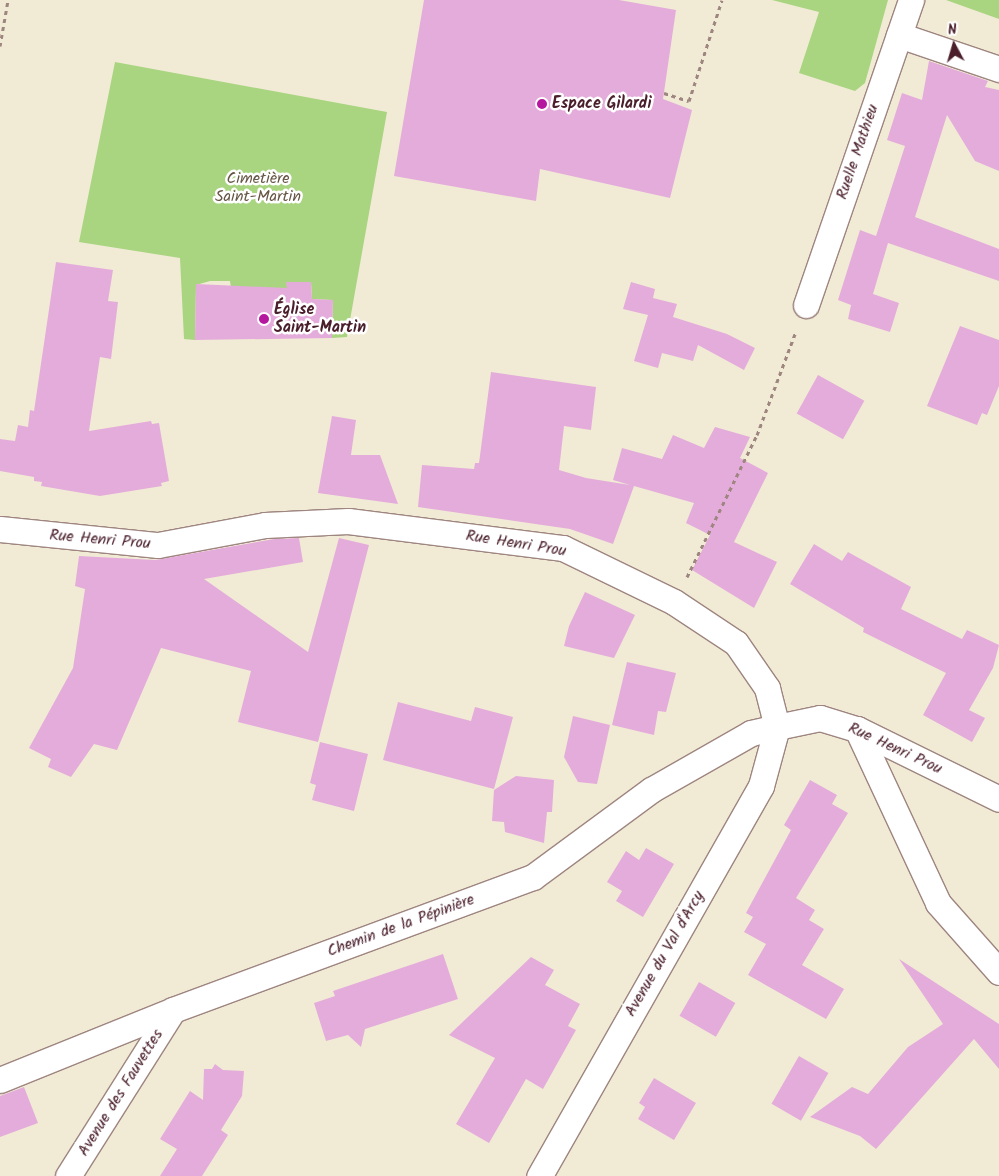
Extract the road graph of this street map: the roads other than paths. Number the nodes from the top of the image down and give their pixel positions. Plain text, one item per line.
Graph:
1 (911, 0) edge
2 (899, 35) junction
3 (999, 69) edge
4 (806, 305) road end
5 (0, 529) edge
6 (777, 727) junction
7 (857, 729) junction
8 (999, 799) edge
9 (999, 972) edge
10 (174, 1010) junction
11 (0, 1080) edge
12 (68, 1176) edge
13 (540, 1176) edge

1 - 2 street, Ruelle Mathieu
2 - 3 street
2 - 4 street, Ruelle Mathieu
5 - 6 street, Rue Henri Prou
6 - 7 street, Rue Henri Prou
6 - 10 street, Chemin de la Pépinière
6 - 13 street, Avenue du Val d'Arcy
7 - 8 street, Rue Henri Prou
7 - 9 street
10 - 11 street, Chemin de la Pépinière
10 - 12 street, Avenue des Fauvettes

